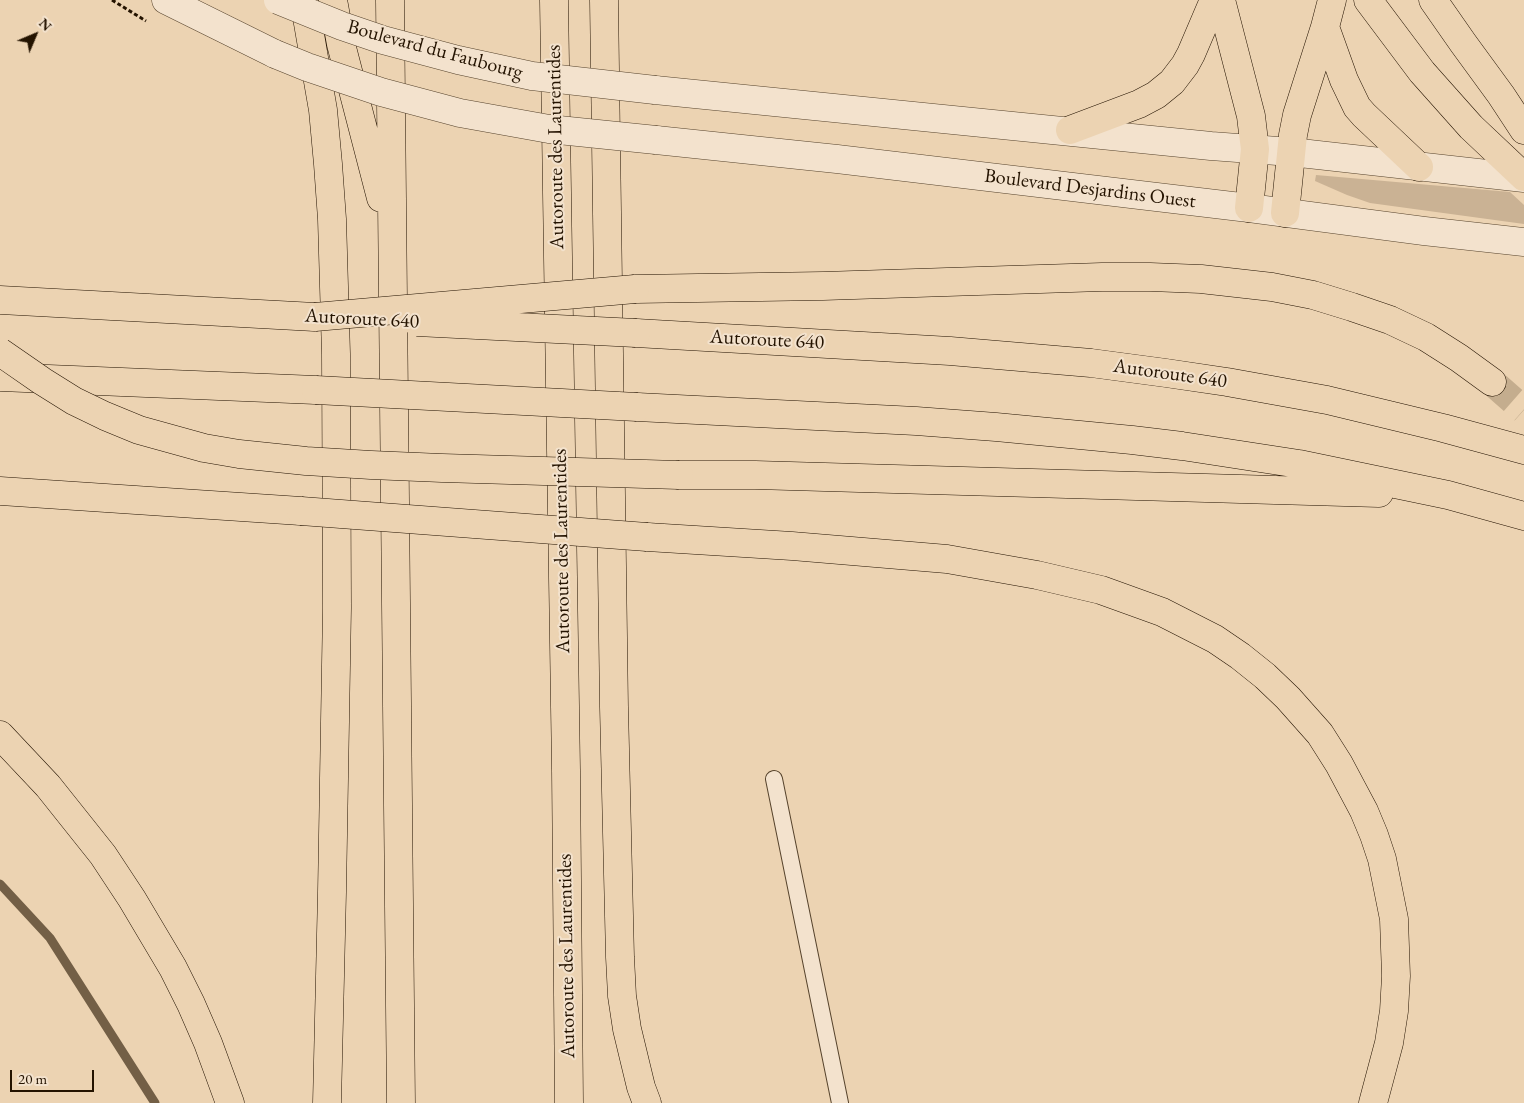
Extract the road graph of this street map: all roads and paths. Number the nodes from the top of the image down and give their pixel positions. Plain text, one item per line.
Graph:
1 (166, 0) edge
2 (278, 0) edge
3 (304, 0) edge
4 (333, 0) edge
5 (390, 0) edge
6 (554, 0) edge
7 (604, 0) edge
8 (1214, 0) edge
9 (1221, 0) edge
10 (1332, 0) edge
11 (1433, 0) edge
12 (1371, 5) edge
13 (1325, 27) junction
14 (1070, 130) junction
15 (1524, 130) edge
16 (1255, 149) junction
17 (1291, 152) junction
18 (1418, 167) junction
19 (1524, 178) edge
20 (1249, 208) junction
21 (1284, 213) junction
22 (393, 242) junction
23 (1524, 242) edge
24 (0, 300) edge
25 (315, 317) junction
26 (0, 352) edge
27 (0, 377) edge
28 (1492, 382) tunnel mouth
29 (1524, 450) edge
30 (0, 491) edge
31 (1448, 495) junction
32 (1524, 516) edge
33 (0, 735) edge
34 (774, 779) dead end
35 (230, 1103) edge
36 (326, 1103) edge
37 (401, 1103) edge
38 (569, 1103) edge
39 (647, 1103) edge
40 (840, 1103) edge
41 (1373, 1103) edge

1 - 20 street, Boulevard Desjardins Ouest, bridge
2 - 14 street, Boulevard du Faubourg, bridge
3 - 36 highway
4 - 22 highway
5 - 22 highway
6 - 38 highway, Autoroute des Laurentides
7 - 39 highway
8 - 14 highway
9 - 16 highway
10 - 13 highway
11 - 15 highway
12 - 19 highway
13 - 17 highway
13 - 18 highway
14 - 16 street
16 - 17 street
16 - 20 highway
17 - 18 street
17 - 21 highway
18 - 19 street
20 - 21 street, Boulevard Desjardins Ouest
21 - 23 street, Boulevard Desjardins Ouest
22 - 37 highway
24 - 25 highway, Autoroute 640
25 - 28 highway, bridge
25 - 29 highway, Autoroute 640, bridge
26 - 31 highway, bridge
27 - 31 highway, bridge
30 - 41 highway, bridge
31 - 32 highway
33 - 35 highway
34 - 40 lane

